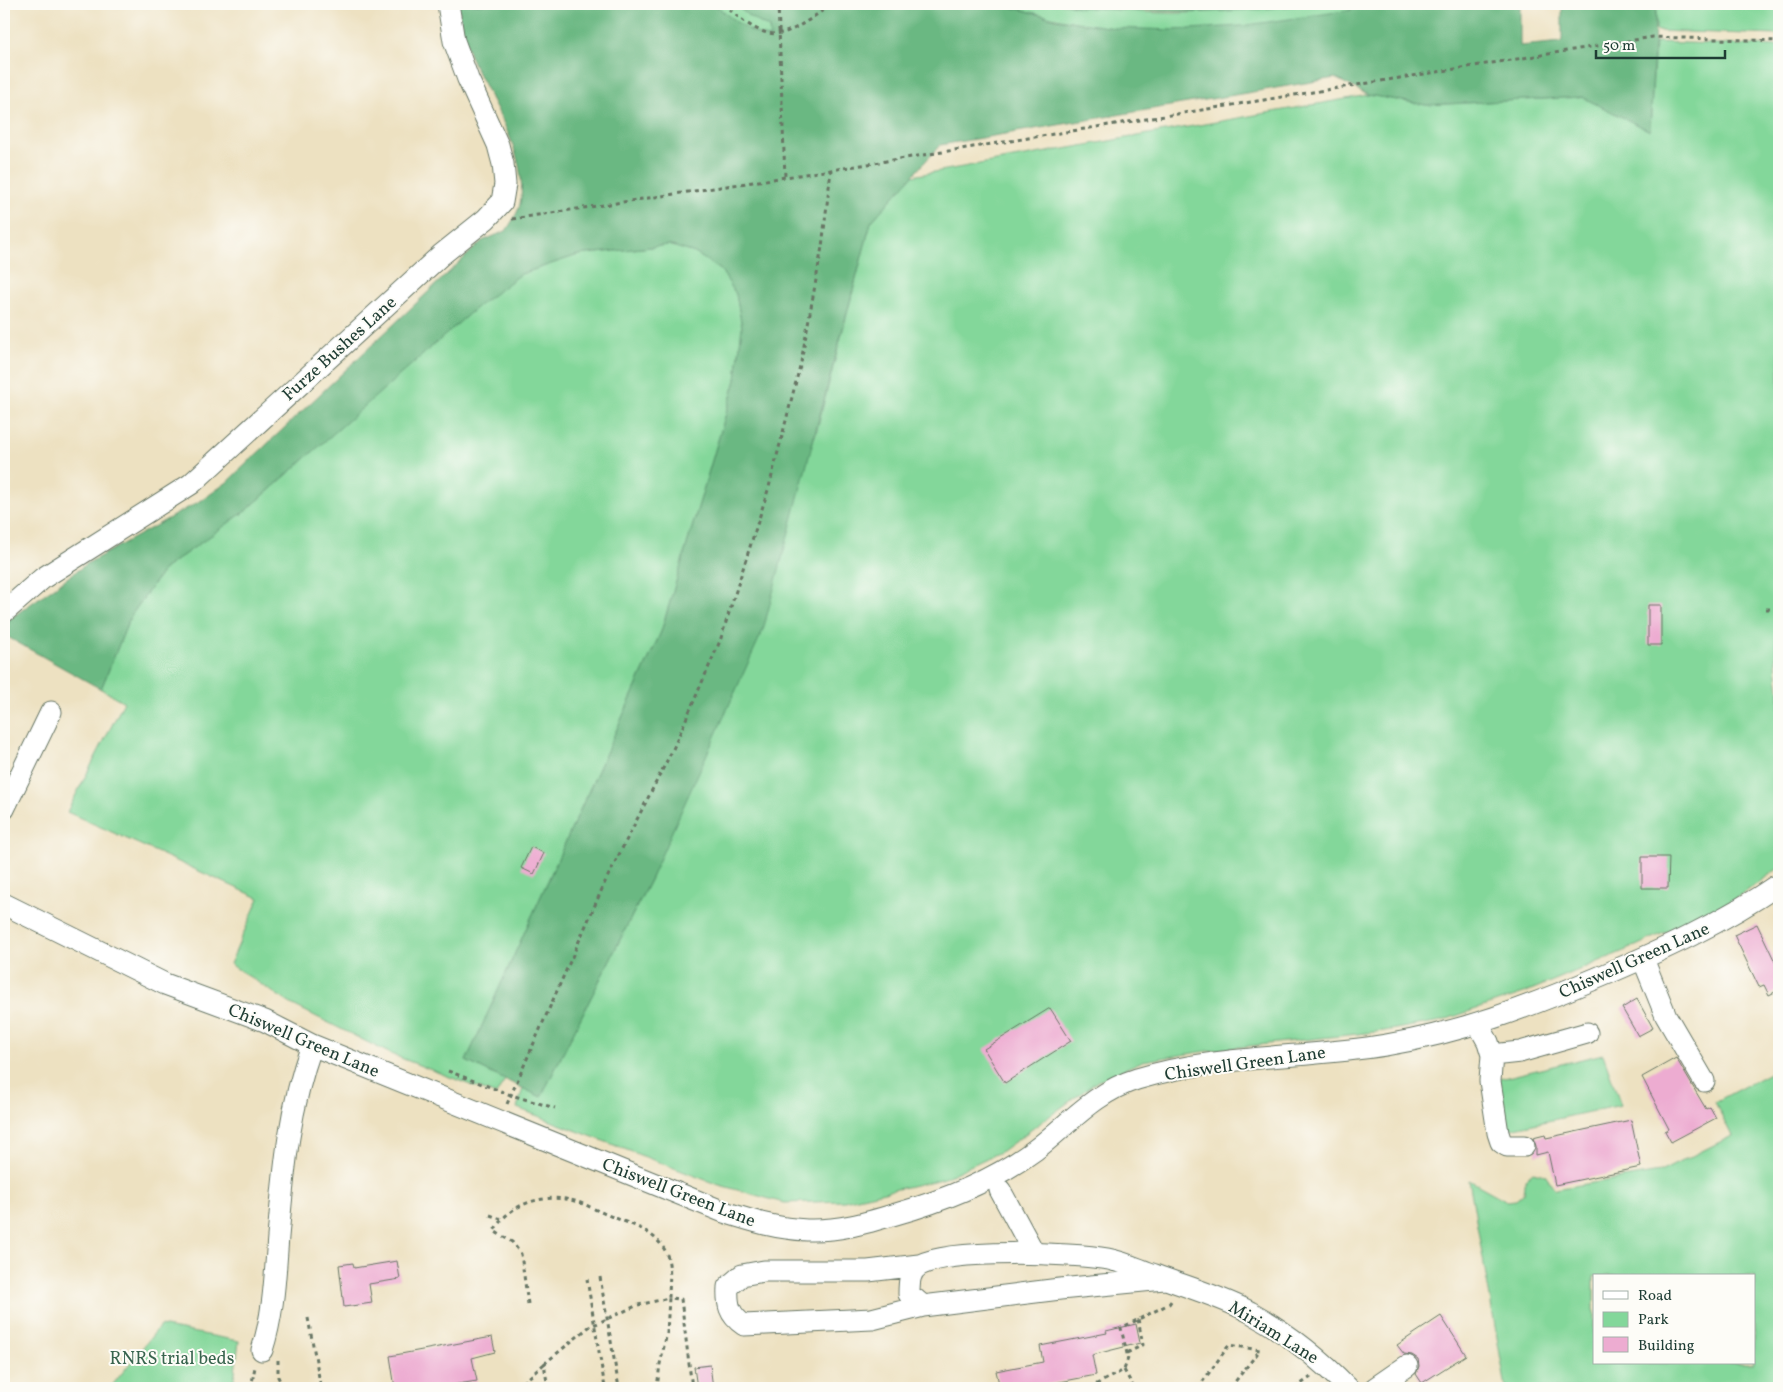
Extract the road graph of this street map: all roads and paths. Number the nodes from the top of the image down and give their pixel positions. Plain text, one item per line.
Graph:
1 (448, 4) edge
2 (723, 4) edge
3 (778, 4) edge
4 (832, 4) edge
5 (779, 35) junction
6 (1779, 41) edge
7 (831, 170) junction
8 (785, 177) junction
9 (486, 220) junction
10 (1766, 609) dead end
11 (1779, 609) edge
12 (4, 612) edge
13 (51, 712) dead end
14 (4, 809) edge
15 (1779, 884) edge
16 (4, 904) edge
17 (1643, 959) junction
18 (1478, 1024) junction
19 (1587, 1033) dead end
20 (312, 1045) junction
21 (1492, 1055) junction
22 (448, 1071) dead end
23 (1704, 1081) dead end
24 (511, 1095) junction
25 (555, 1108) dead end
26 (500, 1120) junction
27 (1524, 1146) dead end
28 (1000, 1190) dead end
29 (490, 1215) dead end
30 (501, 1219) junction
31 (1034, 1253) junction
32 (920, 1265) junction
33 (600, 1277) dead end
34 (587, 1279) dead end
35 (1174, 1282) junction
36 (669, 1298) junction
37 (528, 1304) dead end
38 (923, 1306) junction
39 (308, 1318) dead end
40 (607, 1319) junction
41 (1138, 1319) junction
42 (595, 1324) junction
43 (262, 1350) dead end
44 (1127, 1352) junction
45 (544, 1364) junction
46 (1408, 1366) dead end
47 (1124, 1370) junction
48 (1315, 1375) dead end
49 (321, 1388) edge
50 (508, 1388) edge
51 (548, 1388) edge
52 (606, 1388) edge
53 (618, 1388) edge
54 (657, 1388) edge
55 (692, 1388) edge
56 (1089, 1388) edge
57 (1134, 1388) edge
58 (1198, 1388) edge
59 (1230, 1388) edge
60 (1295, 1388) edge
61 (1348, 1388) edge
62 (1375, 1388) edge

1 - 9 street, Furze Bushes Lane
2 - 5 path
3 - 5 path
4 - 5 path
5 - 8 path
6 - 7 path
7 - 8 path
7 - 24 path
8 - 9 path
9 - 12 street, Furze Bushes Lane
10 - 11 path
13 - 14 street
15 - 17 street, Chiswell Green Lane
16 - 20 street, Chiswell Green Lane
17 - 18 street, Chiswell Green Lane
17 - 23 street
18 - 21 street
18 - 26 street, Chiswell Green Lane
19 - 21 street
20 - 26 street, Chiswell Green Lane
20 - 43 street
21 - 27 street
22 - 24 path
24 - 25 path
24 - 26 path
28 - 31 street
29 - 30 path
30 - 36 path
30 - 37 path
31 - 32 street, Miriam Lane
31 - 35 street, Miriam Lane
32 - 38 street
32 - 38 street, Miriam Lane
33 - 40 path
34 - 42 path
35 - 38 street, Miriam Lane
35 - 41 path
35 - 61 street, Miriam Lane
36 - 40 path
36 - 54 path
36 - 55 path
39 - 49 path
40 - 42 path
40 - 53 path
41 - 44 path
41 - 44 path
42 - 45 path
42 - 52 path
44 - 47 path
45 - 50 path
45 - 51 path
46 - 62 street
47 - 56 path
47 - 57 path
48 - 60 path
58 - 59 path

